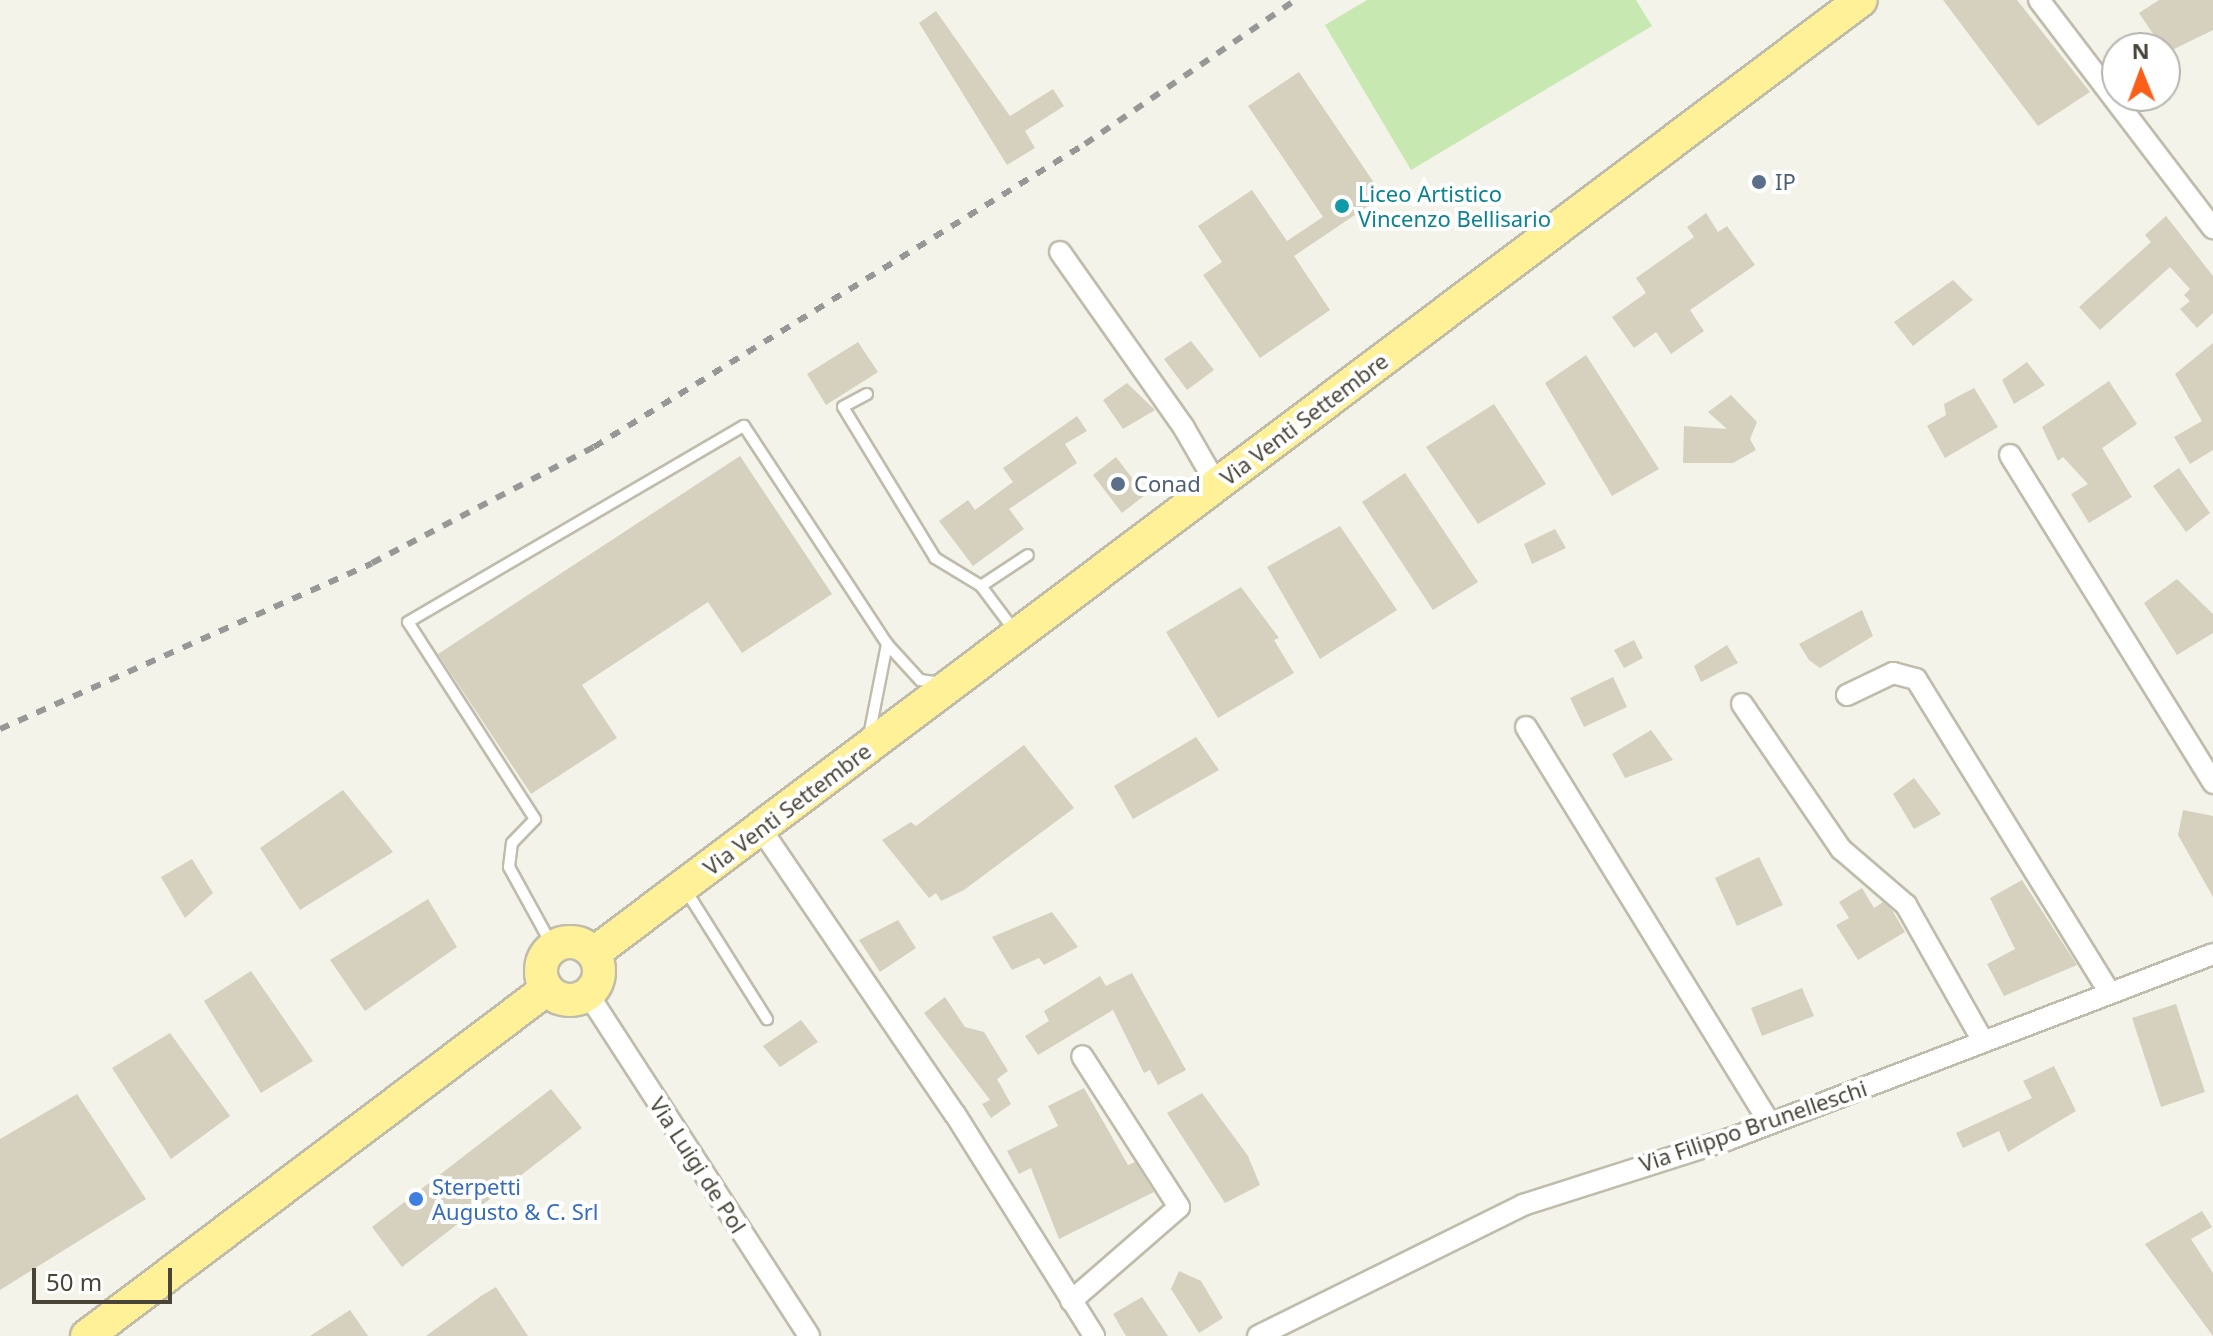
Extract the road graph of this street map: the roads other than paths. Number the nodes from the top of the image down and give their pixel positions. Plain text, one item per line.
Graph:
1 (1861, 0) edge
2 (2039, 0) edge
3 (2213, 228) edge
4 (1060, 252) dead end
5 (867, 394) dead end
6 (2010, 455) dead end
7 (1217, 485) junction
8 (1028, 555) dead end
9 (981, 586) junction
10 (1018, 635) junction
11 (887, 644) junction
12 (952, 685) junction
13 (1847, 695) dead end
14 (1742, 704) dead end
15 (1526, 727) dead end
16 (864, 750) junction
17 (2213, 783) edge
18 (761, 829) junction
19 (684, 887) junction
20 (553, 947) junction
21 (594, 953) junction
22 (2213, 954) edge
23 (547, 989) junction
24 (2110, 993) junction
25 (588, 994) junction
26 (767, 1019) dead end
27 (1983, 1041) junction
28 (1082, 1056) dead end
29 (1770, 1123) junction
30 (1071, 1301) junction
31 (87, 1336) edge
32 (809, 1336) edge
33 (1094, 1336) edge
34 (1258, 1336) edge

1 - 7 main road, Via Venti Settembre
2 - 3 street
4 - 7 street
5 - 9 lane
6 - 17 street
7 - 10 main road, Via Venti Settembre
8 - 9 lane
9 - 10 lane
10 - 12 main road, Via Venti Settembre
11 - 12 lane
11 - 16 lane
11 - 20 lane
12 - 16 main road, Via Venti Settembre
13 - 24 street
14 - 27 street
15 - 29 street
16 - 18 main road, Via Venti Settembre
18 - 19 main road, Via Venti Settembre
18 - 30 street
19 - 21 main road, Via Venti Settembre
19 - 26 lane
20 - 21 main road
20 - 23 main road
21 - 25 main road
22 - 24 street, Via Filippo Brunelleschi
23 - 25 main road
23 - 31 main road
24 - 27 street, Via Filippo Brunelleschi
25 - 32 street, Via Luigi de Pol
27 - 29 street, Via Filippo Brunelleschi
28 - 30 street
29 - 34 street, Via Filippo Brunelleschi
30 - 33 street

